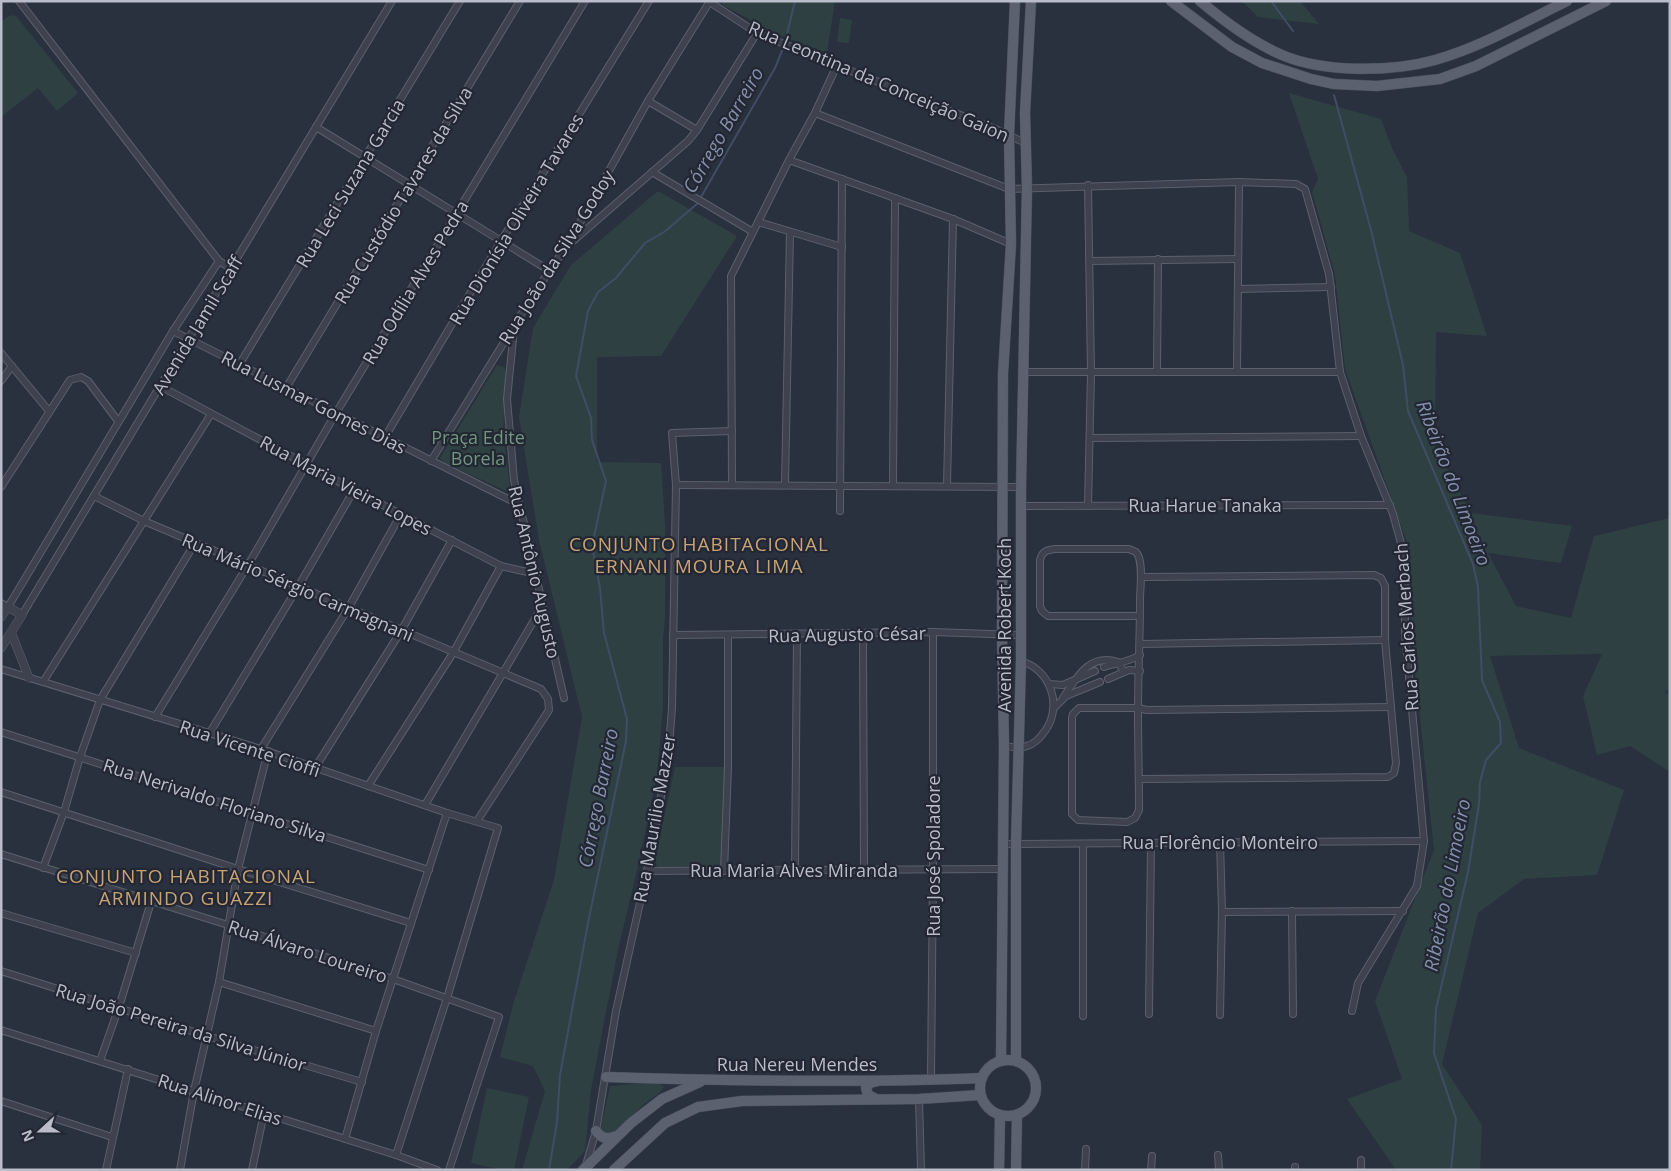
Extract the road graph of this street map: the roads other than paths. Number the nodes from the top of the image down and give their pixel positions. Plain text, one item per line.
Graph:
1 (19, 1) edge
2 (392, 1) edge
3 (460, 1) edge
4 (520, 1) edge
5 (584, 1) edge
6 (649, 1) edge
7 (1015, 1) edge
8 (1031, 1) edge
9 (1171, 1) edge
10 (1200, 1) edge
11 (1567, 1) edge
12 (1606, 1) edge
13 (709, 2) edge
14 (757, 32) junction
15 (837, 65) junction
16 (648, 101) junction
17 (815, 113) junction
18 (316, 127) junction
19 (697, 130) junction
20 (1009, 135) junction
21 (1025, 143) junction
22 (366, 157) junction
23 (789, 160) junction
24 (652, 172) junction
25 (842, 179) junction
26 (1239, 182) junction
27 (410, 184) junction
28 (1088, 186) junction
29 (1027, 188) junction
30 (1009, 189) junction
31 (895, 198) junction
32 (456, 213) junction
33 (953, 219) junction
34 (758, 222) junction
35 (753, 232) junction
36 (790, 233) junction
37 (502, 241) junction
38 (568, 244) junction
39 (1011, 244) junction
40 (842, 247) junction
41 (1158, 259) junction
42 (1238, 259) junction
43 (219, 260) junction
44 (1090, 261) junction
45 (232, 269) junction
46 (550, 271) junction
47 (1331, 287) junction
48 (1238, 289) junction
49 (514, 325) junction
50 (173, 331) junction
51 (188, 340) junction
52 (1, 353) edge
53 (240, 365) junction
54 (12, 366) junction
55 (1023, 372) junction
56 (1157, 372) junction
57 (1237, 372) junction
58 (1340, 372) junction
59 (1091, 373) junction
60 (1, 382) edge
61 (160, 386) junction
62 (286, 388) junction
63 (49, 412) junction
64 (336, 413) junction
65 (211, 414) junction
66 (118, 421) junction
67 (732, 430) junction
68 (1361, 436) junction
69 (384, 438) junction
70 (1090, 438) junction
71 (431, 461) junction
72 (306, 463) junction
73 (676, 484) junction
74 (732, 485) junction
75 (785, 485) junction
76 (841, 485) junction
77 (893, 486) junction
78 (947, 486) junction
79 (1, 487) edge
80 (1002, 487) junction
81 (1020, 487) junction
82 (354, 490) junction
83 (94, 496) junction
84 (520, 505) junction
85 (1390, 505) junction
86 (1020, 506) junction
87 (1088, 506) junction
88 (840, 511) dead end
89 (401, 514) junction
90 (144, 521) junction
91 (452, 540) junction
92 (195, 543) junction
93 (248, 565) junction
94 (501, 566) junction
95 (536, 574) junction
96 (1140, 577) junction
97 (298, 587) junction
98 (4, 605) edge
99 (543, 605) junction
100 (349, 607) junction
101 (22, 615) junction
102 (1140, 616) junction
103 (1, 617) edge
104 (402, 631) junction
105 (11, 632) junction
106 (933, 632) junction
107 (864, 633) junction
108 (797, 634) junction
109 (1002, 634) junction
110 (672, 635) junction
111 (728, 635) junction
112 (1021, 635) junction
113 (1385, 640) junction
114 (1140, 644) junction
115 (1, 648) edge
116 (453, 653) junction
117 (1140, 655) junction
118 (1021, 661) junction
119 (1118, 662) junction
120 (1104, 667) dead end
121 (1, 669) edge
122 (1095, 671) dead end
123 (1140, 671) junction
124 (1124, 672) junction
125 (503, 674) junction
126 (29, 678) junction
127 (1108, 679) dead end
128 (1075, 680) junction
129 (43, 682) junction
130 (1100, 682) dead end
131 (1049, 684) junction
132 (564, 698) dead end
133 (1063, 698) junction
134 (100, 700) junction
135 (1138, 708) junction
136 (1391, 708) junction
137 (1053, 709) junction
138 (155, 717) junction
139 (1, 732) edge
140 (209, 734) junction
141 (1004, 746) junction
142 (1019, 748) junction
143 (264, 750) junction
144 (80, 757) junction
145 (315, 768) junction
146 (1139, 780) junction
147 (368, 786) junction
148 (1, 792) edge
149 (425, 805) junction
150 (64, 812) junction
151 (252, 812) junction
152 (448, 813) junction
153 (477, 821) junction
154 (1424, 840) junction
155 (1151, 842) junction
156 (1220, 842) junction
157 (1002, 844) junction
158 (1016, 844) junction
159 (1083, 844) junction
160 (1, 854) edge
161 (43, 868) junction
162 (238, 869) junction
163 (933, 869) junction
164 (1001, 869) junction
165 (429, 870) junction
166 (724, 870) junction
167 (795, 870) junction
168 (864, 870) junction
169 (647, 871) junction
170 (151, 902) junction
171 (1402, 910) junction
172 (1292, 911) junction
173 (1222, 912) junction
174 (1, 913) edge
175 (411, 923) junction
176 (228, 925) junction
177 (136, 953) junction
178 (1, 971) edge
179 (393, 979) junction
180 (219, 982) junction
181 (446, 998) junction
182 (119, 1007) junction
183 (1352, 1011) dead end
184 (1149, 1014) dead end
185 (1292, 1014) dead end
186 (1220, 1015) dead end
187 (1083, 1016) dead end
188 (1, 1030) edge
189 (376, 1031) junction
190 (207, 1036) junction
191 (100, 1061) junction
192 (1000, 1061) junction
193 (1016, 1061) junction
194 (128, 1069) junction
195 (606, 1077) junction
196 (982, 1078) junction
197 (704, 1080) junction
198 (889, 1080) junction
199 (931, 1080) junction
200 (362, 1082) junction
201 (194, 1091) junction
202 (980, 1095) junction
203 (876, 1099) junction
204 (919, 1099) junction
205 (1, 1102) edge
206 (264, 1113) junction
207 (1017, 1115) junction
208 (1000, 1116) junction
209 (596, 1131) junction
210 (617, 1136) junction
211 (112, 1137) junction
212 (345, 1139) junction
213 (1086, 1149) dead end
214 (396, 1155) junction
215 (1218, 1155) dead end
216 (1152, 1156) dead end
217 (1361, 1160) dead end
218 (618, 1168) edge
219 (586, 1169) edge
220 (106, 1170) edge
221 (180, 1170) edge
222 (252, 1170) edge
223 (437, 1170) edge
224 (449, 1170) edge
225 (921, 1170) edge
226 (999, 1170) edge
227 (1016, 1170) edge
228 (1086, 1170) edge
229 (1151, 1170) edge
230 (1219, 1170) edge
231 (1361, 1170) edge

1 - 43 street
2 - 18 street, Avenida Jamil Scaff
3 - 22 street, Rua Leci Suzana Garcia
4 - 27 street, Rua Custódio Tavares da Silva
5 - 32 street, Rua Odília Alves Pedra
6 - 37 street, Rua Dionísia Oliveira Tavares
7 - 20 main road, Avenida Robert Koch
8 - 21 main road, Avenida Robert Koch
9 - 12 main road
10 - 11 main road
13 - 14 street, Rua Leontina da Conceição Gaion
13 - 16 street, Rua João da Silva Godoy
14 - 15 street, Rua Leontina da Conceição Gaion
14 - 19 street
15 - 17 street
15 - 20 street, Rua Leontina da Conceição Gaion
16 - 19 street
16 - 38 street, Rua João da Silva Godoy
17 - 23 street
17 - 30 street
18 - 22 street
18 - 45 street, Avenida Jamil Scaff
19 - 24 street
20 - 21 street, Rua Leontina da Conceição Gaion
20 - 30 main road, Avenida Robert Koch
21 - 29 main road, Avenida Robert Koch
22 - 27 street
22 - 53 street, Rua Leci Suzana Garcia
23 - 25 street
23 - 34 street
24 - 35 street
24 - 38 street
25 - 31 street
25 - 40 street
26 - 28 street, Rua Carlos Merbach
26 - 42 street
26 - 47 street, Rua Carlos Merbach
27 - 32 street
27 - 62 street, Rua Custódio Tavares da Silva
28 - 29 street, Rua Carlos Merbach
28 - 44 street
29 - 30 street, Rua Carlos Merbach
29 - 55 main road, Avenida Robert Koch
30 - 39 main road, Avenida Robert Koch
31 - 33 street
31 - 77 street
32 - 37 street
32 - 64 street, Rua Odília Alves Pedra
33 - 39 street
33 - 78 street
34 - 35 street
34 - 36 street
35 - 67 street
36 - 40 street
36 - 75 street
37 - 46 street
37 - 69 street, Rua Dionísia Oliveira Tavares
38 - 46 street, Rua João da Silva Godoy
39 - 80 main road, Avenida Robert Koch
40 - 76 street
41 - 42 street
41 - 44 street
41 - 56 street
42 - 48 street
43 - 45 street
43 - 50 street, Avenida Jamil Scaff
44 - 59 street
45 - 51 street, Avenida Jamil Scaff
46 - 49 street, Rua João da Silva Godoy
47 - 48 street
47 - 58 street, Rua Carlos Merbach
48 - 57 street
49 - 71 street, Rua João da Silva Godoy
49 - 84 street, Rua Antônio Augusto
50 - 51 street, Rua Lusmar Gomes Dias
50 - 66 street, Avenida Jamil Scaff
51 - 53 street, Rua Lusmar Gomes Dias
51 - 61 street, Avenida Jamil Scaff
52 - 54 street
53 - 62 street, Rua Lusmar Gomes Dias
54 - 60 street
54 - 63 street
55 - 59 street
55 - 81 main road, Avenida Robert Koch
56 - 57 street
56 - 59 street
57 - 58 street
58 - 68 street, Rua Carlos Merbach
59 - 70 street
61 - 65 street, Rua Maria Vieira Lopes
61 - 83 street, Avenida Jamil Scaff
62 - 64 street, Rua Lusmar Gomes Dias
63 - 66 street
63 - 79 street
64 - 69 street, Rua Lusmar Gomes Dias
64 - 72 street, Rua Odília Alves Pedra
65 - 72 street, Rua Maria Vieira Lopes
65 - 90 street
66 - 98 street, Avenida Jamil Scaff
67 - 73 street, Rua Maurilio Mazzer
67 - 74 street
68 - 70 street
68 - 85 street, Rua Carlos Merbach
69 - 71 street, Rua Lusmar Gomes Dias
70 - 87 street
71 - 84 street, Rua Lusmar Gomes Dias
72 - 82 street, Rua Maria Vieira Lopes
72 - 93 street, Rua Odília Alves Pedra
73 - 74 street
73 - 110 street, Rua Maurilio Mazzer
74 - 75 street
75 - 76 street
76 - 77 street
76 - 88 street
77 - 78 street
78 - 80 street
80 - 81 street
80 - 109 main road, Avenida Robert Koch
81 - 86 main road, Avenida Robert Koch
82 - 89 street, Rua Maria Vieira Lopes
82 - 97 street
83 - 90 street, Rua Mário Sérgio Carmagnani
83 - 101 street, Avenida Jamil Scaff
84 - 95 street, Rua Antônio Augusto
85 - 87 street, Rua Harue Tanaka
85 - 154 street, Rua Carlos Merbach
86 - 87 street, Rua Harue Tanaka
86 - 112 main road, Avenida Robert Koch
89 - 91 street, Rua Maria Vieira Lopes
89 - 100 street
90 - 92 street, Rua Mário Sérgio Carmagnani
90 - 129 street
91 - 94 street, Rua Maria Vieira Lopes
91 - 104 street
92 - 93 street, Rua Mário Sérgio Carmagnani
92 - 134 street
93 - 97 street, Rua Mário Sérgio Carmagnani
93 - 138 street, Rua Odília Alves Pedra
94 - 95 street, Rua Maria Vieira Lopes
94 - 116 street
95 - 99 street, Rua Antônio Augusto
96 - 102 street
96 - 102 street
96 - 113 street
97 - 100 street, Rua Mário Sérgio Carmagnani
97 - 140 street
98 - 101 street
98 - 103 street, Avenida Jamil Scaff
99 - 125 street
99 - 132 street, Rua Antônio Augusto
100 - 104 street, Rua Mário Sérgio Carmagnani
100 - 143 street
101 - 105 street, Avenida Jamil Scaff
102 - 114 street
104 - 116 street, Rua Mário Sérgio Carmagnani
104 - 145 street
105 - 115 street, Avenida Jamil Scaff
105 - 126 street
106 - 107 street, Rua Augusto César
106 - 109 street, Rua Augusto César
106 - 163 street, Rua José Spoladore
107 - 108 street, Rua Augusto César
107 - 168 street
108 - 111 street, Rua Augusto César
108 - 167 street
109 - 112 street, Rua Augusto César
109 - 141 main road, Avenida Robert Koch
110 - 111 street, Rua Augusto César
110 - 169 street, Rua Maurilio Mazzer
111 - 166 street
112 - 118 main road, Avenida Robert Koch
113 - 114 street
113 - 136 street
114 - 117 street
116 - 125 street, Rua Mário Sérgio Carmagnani
116 - 147 street
117 - 119 street
117 - 123 street
118 - 131 street
118 - 142 main road, Avenida Robert Koch
119 - 120 street
119 - 124 street
119 - 128 street
121 - 126 street, Rua Vicente Cioffi
122 - 128 street
123 - 124 street
123 - 135 street
124 - 127 street
125 - 149 street
125 - 153 street, Rua Mário Sérgio Carmagnani
126 - 129 street, Rua Vicente Cioffi
128 - 131 street
128 - 133 street
129 - 134 street, Rua Vicente Cioffi
130 - 133 street
131 - 137 street
133 - 137 street
134 - 138 street, Rua Vicente Cioffi
134 - 144 street
135 - 136 street
135 - 146 street
135 - 146 street
136 - 146 street
137 - 142 street
138 - 140 street, Rua Vicente Cioffi
139 - 144 street, Rua Nerivaldo Floriano Silva
140 - 143 street, Rua Vicente Cioffi
141 - 142 street
141 - 157 main road, Avenida Robert Koch
142 - 158 main road, Avenida Robert Koch
143 - 145 street, Rua Vicente Cioffi
143 - 151 street
144 - 150 street
144 - 151 street, Rua Nerivaldo Floriano Silva
145 - 147 street, Rua Vicente Cioffi
147 - 149 street, Rua Vicente Cioffi
148 - 150 street
149 - 152 street, Rua Vicente Cioffi
150 - 161 street
150 - 162 street
151 - 162 street
151 - 165 street, Rua Nerivaldo Floriano Silva
152 - 153 street, Rua Vicente Cioffi
152 - 165 street
153 - 181 street, Rua Vicente Cioffi
154 - 156 street, Rua Florêncio Monteiro
154 - 171 street, Rua Carlos Merbach
155 - 156 street, Rua Florêncio Monteiro
155 - 159 street, Rua Florêncio Monteiro
155 - 184 street
156 - 173 street
157 - 158 street, Rua Florêncio Monteiro
157 - 164 main road, Avenida Robert Koch
158 - 159 street, Rua Florêncio Monteiro
158 - 193 main road, Avenida Robert Koch
159 - 187 street
160 - 161 street, Rua Álvaro Loureiro
161 - 170 street, Rua Álvaro Loureiro
162 - 175 street
162 - 176 street
163 - 164 street, Rua Maria Alves Miranda
163 - 168 street, Rua Maria Alves Miranda
163 - 199 street, Rua José Spoladore
164 - 192 main road, Avenida Robert Koch
165 - 175 street
166 - 167 street, Rua Maria Alves Miranda
166 - 169 street, Rua Maria Alves Miranda
167 - 168 street, Rua Maria Alves Miranda
169 - 195 street, Rua Maurilio Mazzer
170 - 176 street, Rua Álvaro Loureiro
170 - 177 street
171 - 172 street
171 - 183 street, Rua Carlos Merbach
172 - 173 street
172 - 185 street
173 - 186 street
174 - 177 street
175 - 179 street
176 - 179 street, Rua Álvaro Loureiro
176 - 180 street
177 - 182 street
178 - 182 street, Rua João Pereira da Silva Júnior
179 - 181 street, Rua Álvaro Loureiro
179 - 189 street
180 - 189 street
180 - 190 street
181 - 214 street
181 - 224 street, Rua Álvaro Loureiro
182 - 190 street, Rua João Pereira da Silva Júnior
182 - 191 street
188 - 191 street, Rua Alinor Elias
189 - 200 street
190 - 200 street, Rua João Pereira da Silva Júnior
190 - 201 street
191 - 194 street, Rua Alinor Elias
192 - 193 main road
192 - 196 main road
193 - 207 main road
194 - 201 street, Rua Alinor Elias
194 - 211 street
195 - 197 main road
195 - 209 street, Rua Maurilio Mazzer
196 - 199 main road, Rua Nereu Mendes
196 - 202 main road
197 - 198 main road, Rua Nereu Mendes
197 - 210 main road, Rua Nereu Mendes
198 - 199 main road, Rua Nereu Mendes
198 - 203 main road
200 - 212 street
201 - 206 street, Rua Alinor Elias
201 - 221 street
202 - 204 main road, Rua Nereu Mendes
202 - 208 main road
203 - 204 main road, Rua Nereu Mendes
203 - 218 main road, Rua Nereu Mendes
204 - 225 street
205 - 211 street
206 - 212 street, Rua Alinor Elias
206 - 222 street
207 - 208 main road
207 - 227 main road
208 - 226 main road
209 - 210 main road
209 - 219 street, Rua Maurilio Mazzer
210 - 219 main road, Rua Nereu Mendes
211 - 220 street
212 - 214 street, Rua Alinor Elias
213 - 228 street
214 - 223 street, Rua Alinor Elias
215 - 230 street
216 - 229 street
217 - 231 street

